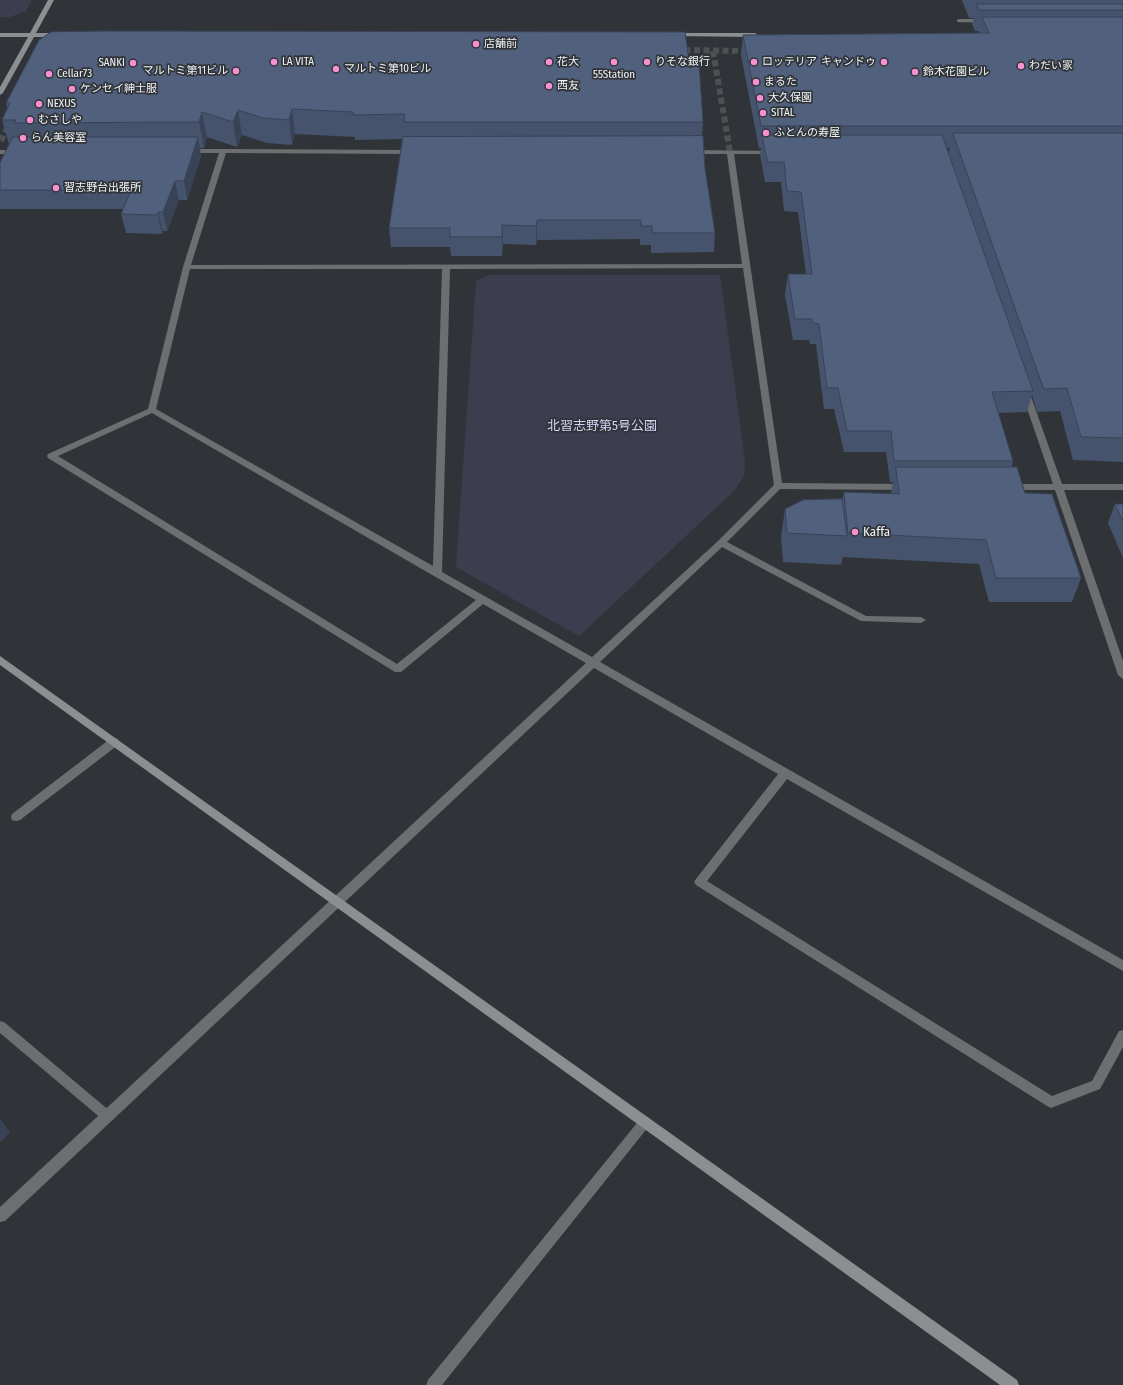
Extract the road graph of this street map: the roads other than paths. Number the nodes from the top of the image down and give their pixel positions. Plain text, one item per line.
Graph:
1 (51, 0) edge
2 (959, 21) dead end
3 (990, 21) edge
4 (0, 35) edge
5 (67, 35) edge
6 (662, 35) edge
7 (764, 35) edge
8 (32, 36) junction
9 (0, 93) edge
10 (183, 151) edge
11 (223, 151) junction
12 (0, 152) edge
13 (24, 152) edge
14 (422, 152) edge
15 (686, 152) edge
16 (730, 152) junction
17 (786, 152) edge
18 (746, 266) junction
19 (187, 267) junction
20 (446, 267) junction
21 (1022, 384) edge
22 (152, 410) junction
23 (778, 486) junction
24 (911, 487) edge
25 (1004, 487) edge
26 (1123, 487) edge
27 (1058, 488) junction
28 (720, 544) junction
29 (437, 574) junction
30 (482, 600) junction
31 (921, 620) dead end
32 (0, 660) edge
33 (592, 662) junction
34 (1123, 675) edge
35 (114, 742) junction
36 (785, 773) junction
37 (16, 817) dead end
38 (337, 901) junction
39 (1123, 966) edge
40 (0, 1026) edge
41 (1123, 1035) edge
42 (107, 1116) junction
43 (645, 1122) junction
44 (0, 1216) edge
45 (433, 1385) edge
46 (1012, 1385) edge

1 - 8 street
2 - 3 street
4 - 8 street
5 - 8 street
6 - 7 street
8 - 9 street
10 - 11 street
11 - 14 street
11 - 19 street
12 - 13 street
15 - 16 street
16 - 17 street
16 - 18 street
18 - 20 street
18 - 23 street
19 - 20 street
19 - 22 street
20 - 29 street
21 - 27 street
22 - 29 street
22 - 30 street
23 - 24 street
23 - 28 street
25 - 27 street
26 - 27 street
27 - 34 street
28 - 31 street
28 - 33 street
29 - 30 street
30 - 33 street
32 - 35 street
33 - 36 street
33 - 38 street
35 - 37 street
35 - 38 street
36 - 39 street
36 - 41 street
38 - 42 street
38 - 43 street
40 - 42 street
42 - 44 street
43 - 45 street
43 - 46 street

